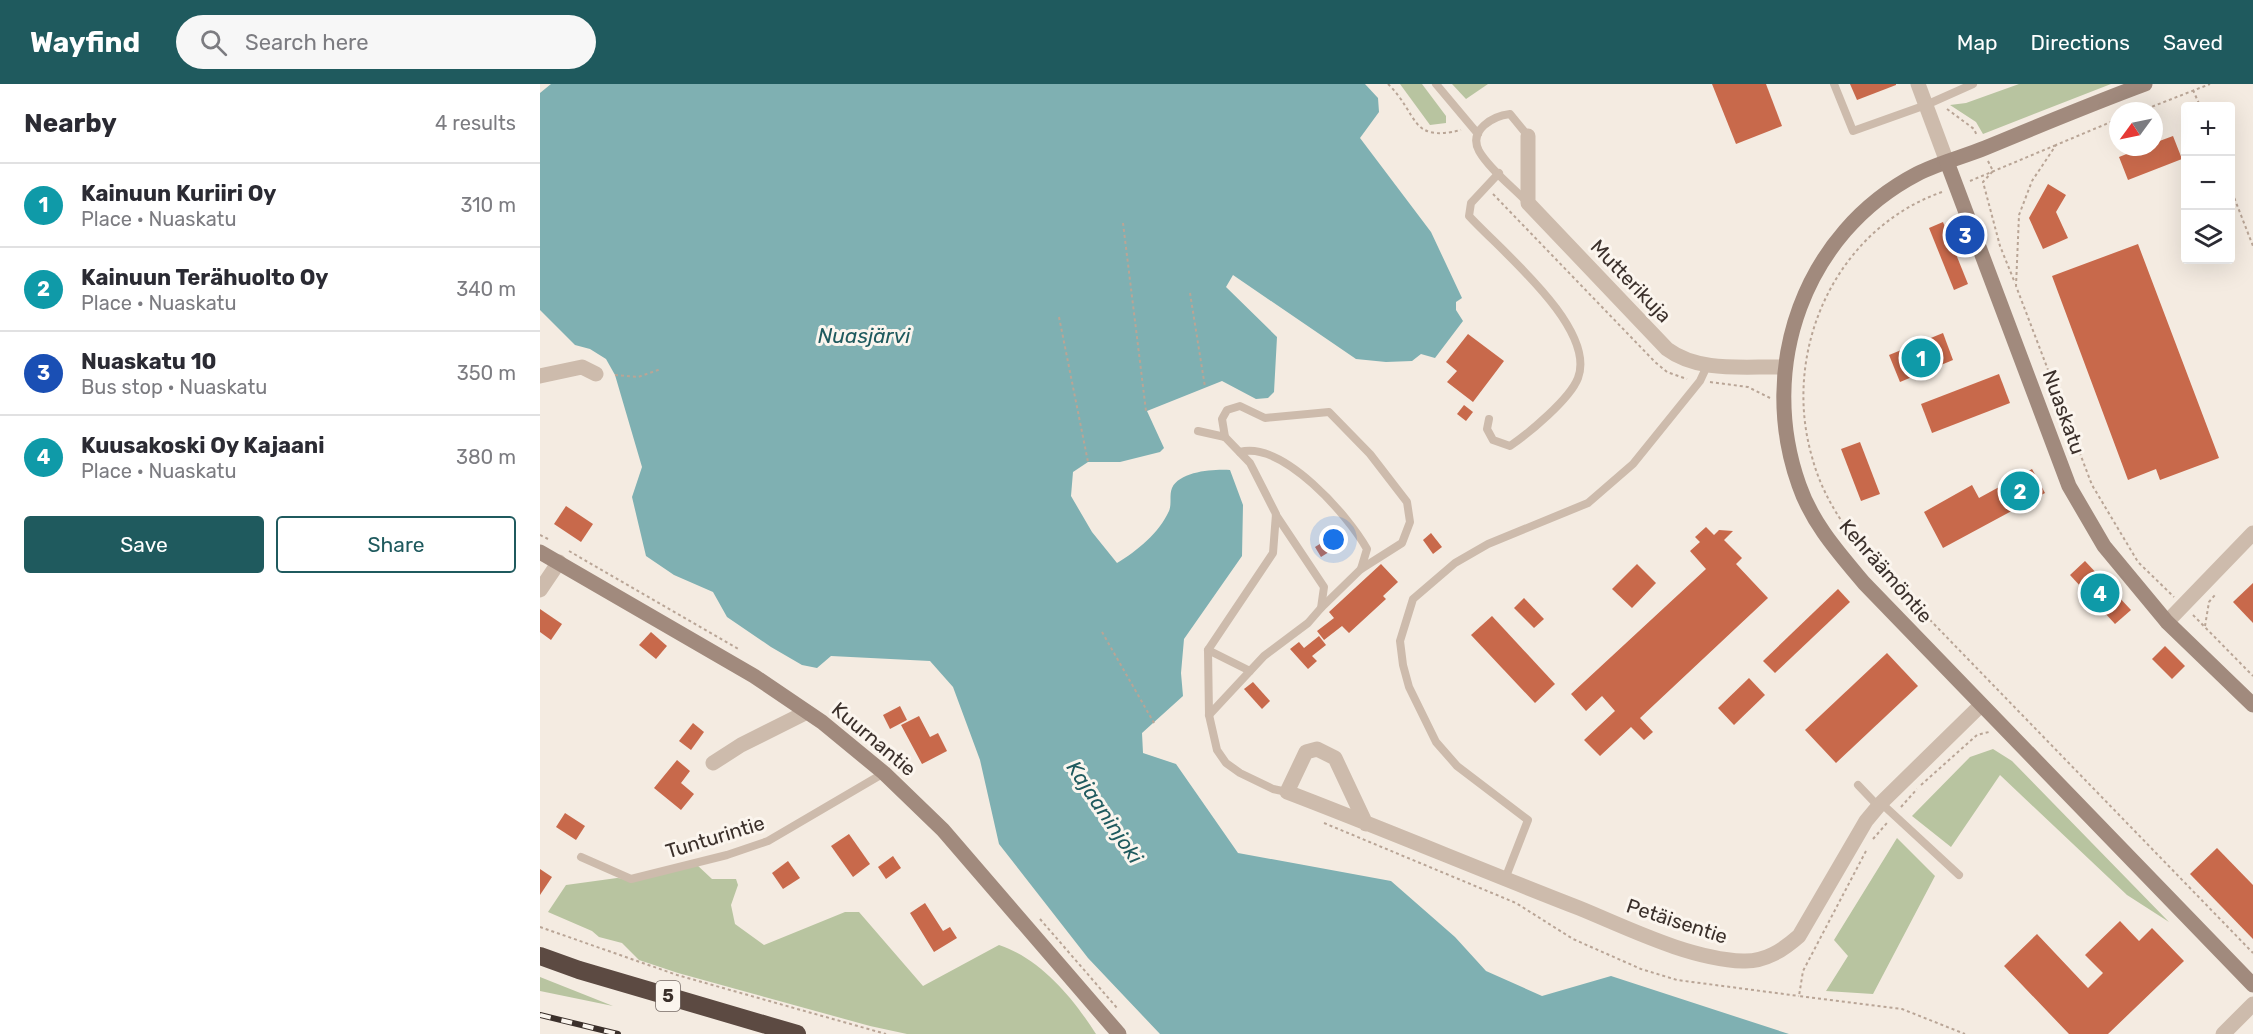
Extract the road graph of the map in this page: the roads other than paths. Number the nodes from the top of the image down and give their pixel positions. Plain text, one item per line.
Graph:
1 (1436, 84) edge
2 (1834, 84) edge
3 (1918, 84) edge
4 (1973, 84) edge
5 (2145, 84) edge
6 (1926, 105) junction
7 (1475, 131) junction
8 (1528, 136) joint
9 (1947, 162) junction
10 (1499, 174) junction
11 (1528, 203) junction
12 (1707, 366) junction
13 (1783, 368) junction
14 (596, 374) dead end
15 (540, 376) edge
16 (1489, 419) dead end
17 (1198, 431) dead end
18 (1225, 437) junction
19 (1240, 452) junction
20 (1276, 514) junction
21 (2253, 533) edge
22 (540, 552) edge
23 (558, 562) junction
24 (1361, 569) junction
25 (540, 590) edge
26 (1321, 608) junction
27 (2168, 622) junction
28 (1208, 650) junction
29 (1250, 671) junction
30 (1981, 705) junction
31 (2253, 705) edge
32 (807, 712) junction
33 (1209, 715) junction
34 (713, 763) dead end
35 (884, 773) junction
36 (1858, 785) dead end
37 (1287, 792) junction
38 (1879, 804) junction
39 (1366, 824) junction
40 (581, 857) dead end
41 (1959, 875) dead end
42 (1504, 879) junction
43 (540, 956) edge
44 (2253, 985) edge
45 (2253, 1004) edge
46 (797, 1034) edge
47 (1119, 1034) edge
48 (2223, 1034) edge

1 - 7 lane
2 - 6 lane
3 - 6 street, Nuaskatu
4 - 6 lane
5 - 9 street, Kehräämöntie
6 - 9 street, Nuaskatu
7 - 8 lane
7 - 10 lane
8 - 11 street
9 - 13 street, Kehräämöntie
9 - 27 street, Nuaskatu
10 - 11 lane
10 - 16 lane
11 - 12 street, Mutterikuja
12 - 13 street, Mutterikuja
12 - 42 lane
13 - 30 street, Kehräämöntie
14 - 15 street
17 - 18 lane
18 - 19 lane
18 - 24 lane
19 - 20 lane
19 - 24 lane
20 - 26 lane
20 - 28 lane
21 - 27 street
22 - 23 street, Kuurnantie
23 - 25 street
23 - 32 street, Kuurnantie
24 - 26 lane
26 - 29 lane
27 - 31 street, Nuaskatu
28 - 29 lane
28 - 33 lane
29 - 33 lane
30 - 38 street, Petäisentie
30 - 44 street, Kehräämöntie
32 - 34 street
32 - 35 street, Kuurnantie
33 - 37 lane
35 - 40 lane, Tunturintie
35 - 47 street, Kuurnantie
36 - 38 lane
37 - 39 street, Petäisentie
37 - 39 street
38 - 41 lane
38 - 42 street, Petäisentie
39 - 42 street, Petäisentie
43 - 46 highway, 5
45 - 48 street

